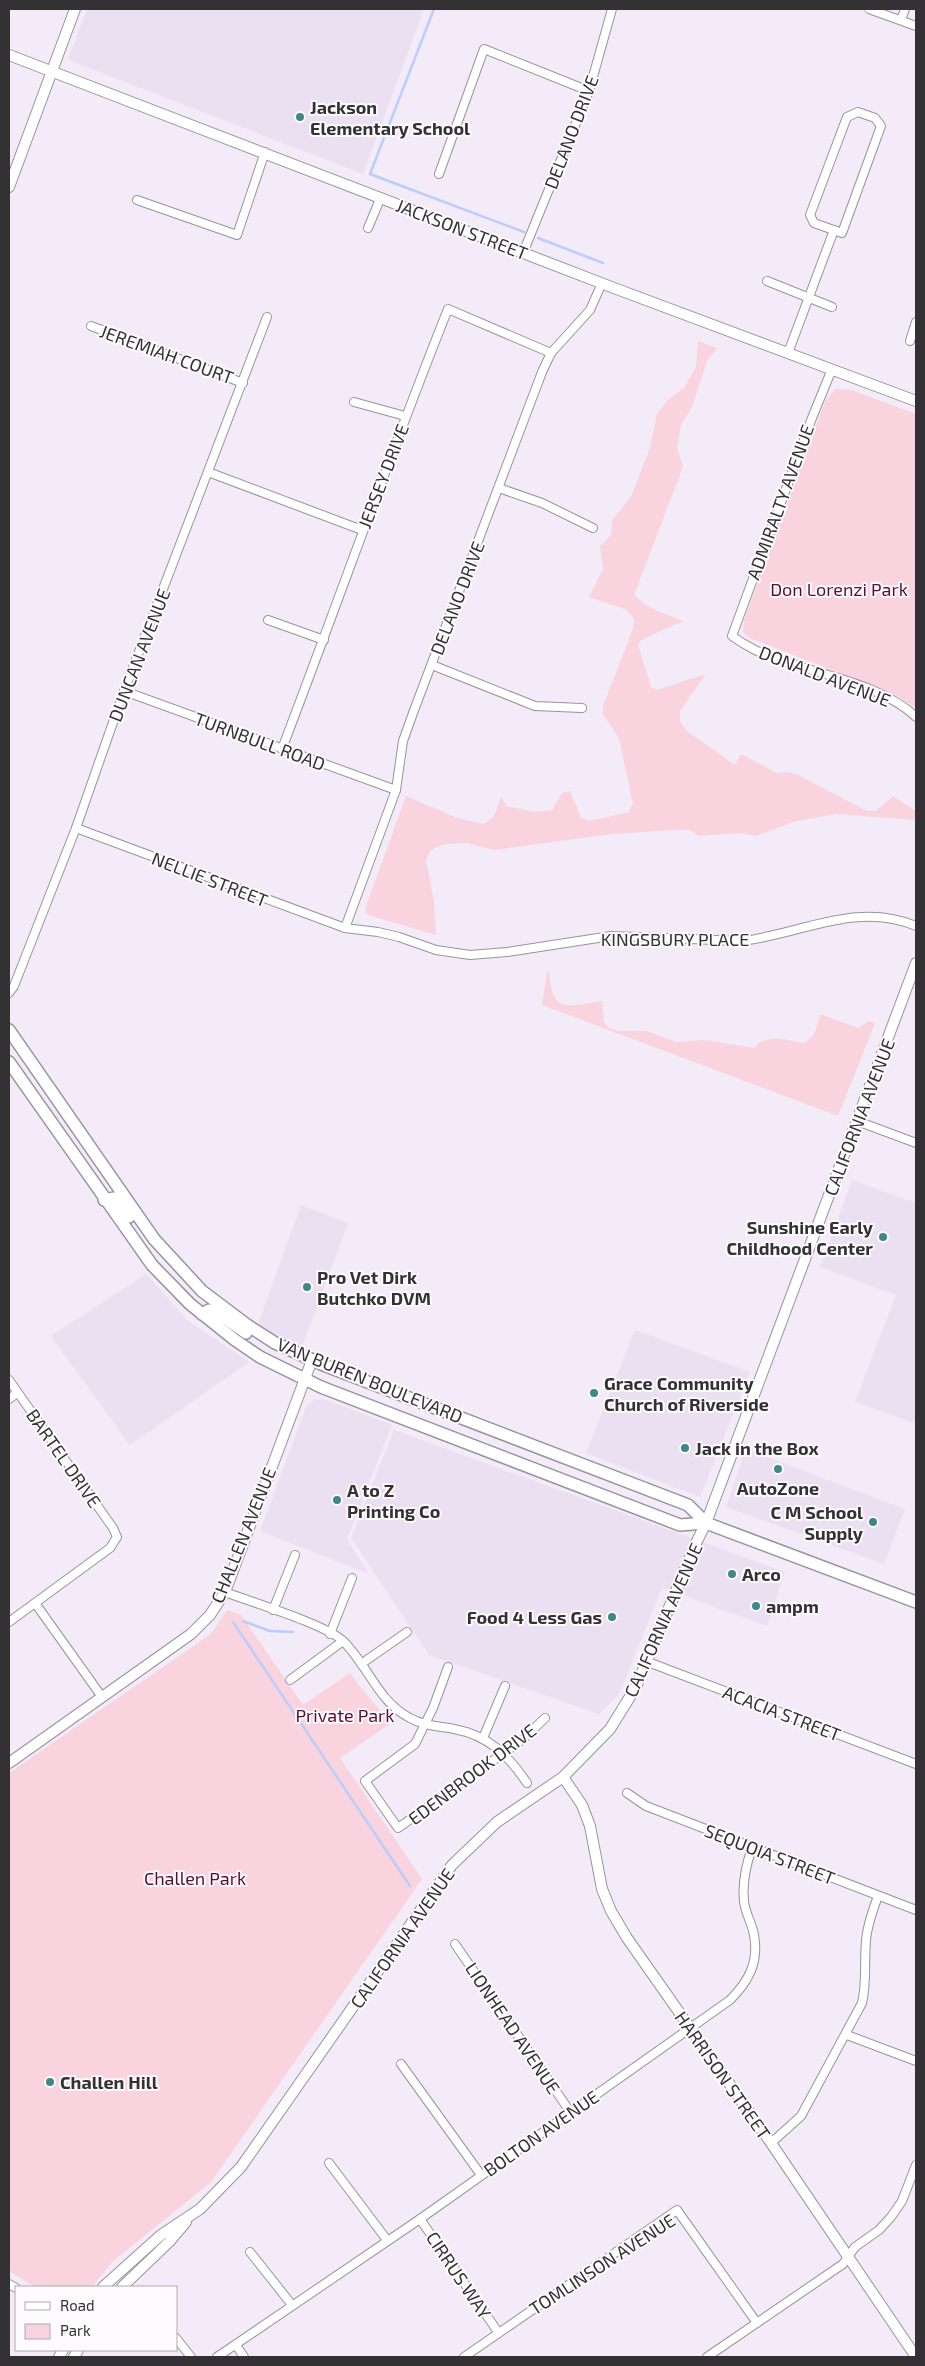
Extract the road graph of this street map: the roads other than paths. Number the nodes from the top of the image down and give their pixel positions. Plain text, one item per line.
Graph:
1 (75, 9) edge
2 (612, 9) edge
3 (870, 9) edge
4 (905, 9) edge
5 (901, 20) junction
6 (916, 26) edge
7 (9, 55) edge
8 (51, 71) junction
9 (589, 91) junction
10 (265, 152) junction
11 (439, 174) dead end
12 (9, 187) edge
13 (381, 197) junction
14 (137, 200) dead end
15 (368, 228) dead end
16 (834, 230) junction
17 (524, 252) junction
18 (767, 280) dead end
19 (602, 283) junction
20 (809, 297) junction
21 (832, 307) dead end
22 (268, 317) dead end
23 (916, 322) edge
24 (91, 326) dead end
25 (910, 341) dead end
26 (551, 353) junction
27 (788, 353) junction
28 (832, 370) junction
29 (243, 383) junction
30 (916, 400) edge
31 (354, 402) dead end
32 (405, 416) junction
33 (208, 472) junction
34 (499, 488) junction
35 (593, 528) dead end
36 (362, 530) junction
37 (268, 620) dead end
38 (732, 636) joint
39 (324, 640) junction
40 (432, 664) junction
41 (124, 691) junction
42 (582, 708) dead end
43 (916, 718) edge
44 (282, 749) junction
45 (396, 790) junction
46 (76, 828) junction
47 (916, 926) edge
48 (345, 928) junction
49 (916, 963) edge
50 (9, 993) edge
51 (9, 1030) edge
52 (9, 1062) edge
53 (857, 1121) junction
54 (916, 1143) edge
55 (104, 1200) junction
56 (159, 1244) junction
57 (202, 1314) junction
58 (265, 1337) junction
59 (312, 1360) junction
60 (304, 1379) junction
61 (9, 1380) edge
62 (18, 1393) junction
63 (9, 1399) edge
64 (706, 1523) junction
65 (295, 1555) dead end
66 (352, 1578) dead end
67 (225, 1592) junction
68 (916, 1602) edge
69 (35, 1603) junction
70 (273, 1610) junction
71 (9, 1622) edge
72 (407, 1632) dead end
73 (330, 1634) junction
74 (343, 1641) junction
75 (648, 1662) junction
76 (361, 1664) junction
77 (448, 1668) dead end
78 (290, 1680) dead end
79 (505, 1686) dead end
80 (102, 1697) junction
81 (545, 1718) dead end
82 (425, 1724) junction
83 (483, 1738) junction
84 (504, 1753) junction
85 (9, 1763) edge
86 (916, 1764) edge
87 (563, 1777) junction
88 (527, 1783) dead end
89 (628, 1793) dead end
90 (752, 1848) junction
91 (878, 1896) junction
92 (916, 1910) edge
93 (455, 1944) dead end
94 (689, 2028) junction
95 (847, 2035) junction
96 (916, 2061) edge
97 (401, 2064) dead end
98 (571, 2113) junction
99 (771, 2143) junction
100 (329, 2163) dead end
101 (916, 2165) edge
102 (481, 2175) junction
103 (195, 2212) junction
104 (420, 2219) junction
105 (386, 2240) junction
106 (250, 2252) dead end
107 (849, 2257) junction
108 (103, 2286) edge
109 (123, 2286) edge
110 (292, 2305) junction
111 (757, 2323) junction
112 (498, 2332) junction
113 (178, 2341) edge
114 (236, 2345) junction
115 (191, 2357) edge
116 (217, 2357) edge
117 (244, 2357) edge
118 (464, 2357) edge
119 (707, 2357) edge
120 (916, 2357) edge

1 - 8 main road
2 - 9 street, DELANO DRIVE
3 - 5 street
4 - 5 street
5 - 6 street
7 - 8 main road, JACKSON STREET
8 - 10 main road, JACKSON STREET
8 - 12 main road
9 - 11 street
9 - 17 street, DELANO DRIVE
10 - 13 main road, JACKSON STREET
10 - 14 street
13 - 15 street
13 - 17 main road, JACKSON STREET
16 - 16 street
16 - 20 street
17 - 19 main road, JACKSON STREET
18 - 20 street
19 - 26 street, DELANO DRIVE
19 - 27 main road, JACKSON STREET
20 - 21 street
20 - 27 street
22 - 29 street, DUNCAN AVENUE
23 - 25 street
24 - 29 street, JEREMIAH COURT
26 - 32 street, JERSEY DRIVE
26 - 34 street, DELANO DRIVE
27 - 28 main road, JACKSON STREET
28 - 30 main road, JACKSON STREET
28 - 38 street, ADMIRALTY AVENUE
29 - 33 street, DUNCAN AVENUE
31 - 32 street
32 - 36 street, JERSEY DRIVE
33 - 36 street
33 - 41 street, DUNCAN AVENUE
34 - 35 street
34 - 40 street, DELANO DRIVE
36 - 39 street, JERSEY DRIVE
37 - 39 street
38 - 43 street, DONALD AVENUE
39 - 44 street, JERSEY DRIVE
40 - 42 street
40 - 45 street, DELANO DRIVE
41 - 44 street, TURNBULL ROAD
41 - 46 street, DUNCAN AVENUE
44 - 45 street, TURNBULL ROAD
45 - 48 street, DELANO DRIVE
46 - 48 street, NELLIE STREET
46 - 50 street, DUNCAN AVENUE
47 - 48 street, KINGSBURY PLACE
49 - 53 main road, CALIFORNIA AVENUE
51 - 56 main road, VAN BUREN BOULEVARD
52 - 55 main road, VAN BUREN BOULEVARD
53 - 54 street
53 - 64 main road, CALIFORNIA AVENUE
55 - 56 main road
55 - 57 main road, VAN BUREN BOULEVARD
56 - 58 main road, VAN BUREN BOULEVARD
57 - 58 main road
57 - 60 main road, VAN BUREN BOULEVARD
58 - 59 main road, VAN BUREN BOULEVARD
59 - 60 main road, CHALLEN AVENUE
59 - 64 main road, VAN BUREN BOULEVARD
60 - 64 main road, VAN BUREN BOULEVARD
60 - 67 main road, CHALLEN AVENUE
61 - 62 street, BARTEL DRIVE
62 - 63 street
62 - 69 street, BARTEL DRIVE
64 - 68 main road, VAN BUREN BOULEVARD
64 - 75 main road, CALIFORNIA AVENUE
65 - 70 street
66 - 73 street
67 - 70 street
67 - 80 main road, CHALLEN AVENUE
69 - 71 street
69 - 80 street
70 - 73 street
72 - 76 street
73 - 74 street
74 - 76 street
74 - 78 street
75 - 86 street, ACACIA STREET
75 - 87 main road, CALIFORNIA AVENUE
76 - 82 street
77 - 82 street
79 - 83 street
80 - 85 main road, CHALLEN AVENUE
81 - 84 street, EDENBROOK DRIVE
82 - 83 street
82 - 84 street, EDENBROOK DRIVE
83 - 84 street
84 - 88 street
87 - 94 main road, HARRISON STREET
87 - 103 main road, CALIFORNIA AVENUE
89 - 90 street, SEQUOIA STREET
90 - 91 street, SEQUOIA STREET
90 - 94 street, BOLTON AVENUE
91 - 92 street, SEQUOIA STREET
91 - 95 street
93 - 98 street, LIONHEAD AVENUE
94 - 98 street, BOLTON AVENUE
94 - 99 main road, HARRISON STREET
95 - 96 street
95 - 99 street
97 - 102 street
98 - 102 street, BOLTON AVENUE
99 - 107 main road, HARRISON STREET
100 - 105 street
101 - 107 street
102 - 104 street, BOLTON AVENUE
103 - 108 main road, CALIFORNIA AVENUE
103 - 109 main road, CALIFORNIA AVENUE
104 - 105 street, BOLTON AVENUE
104 - 112 street, CIRRUS WAY
105 - 110 street, BOLTON AVENUE
106 - 110 street
107 - 111 street
107 - 120 main road, HARRISON STREET
110 - 114 street, BOLTON AVENUE
111 - 112 street, TOMLINSON AVENUE
111 - 119 street
112 - 118 street, TOMLINSON AVENUE
113 - 115 street
114 - 116 street, BOLTON AVENUE
114 - 117 street

